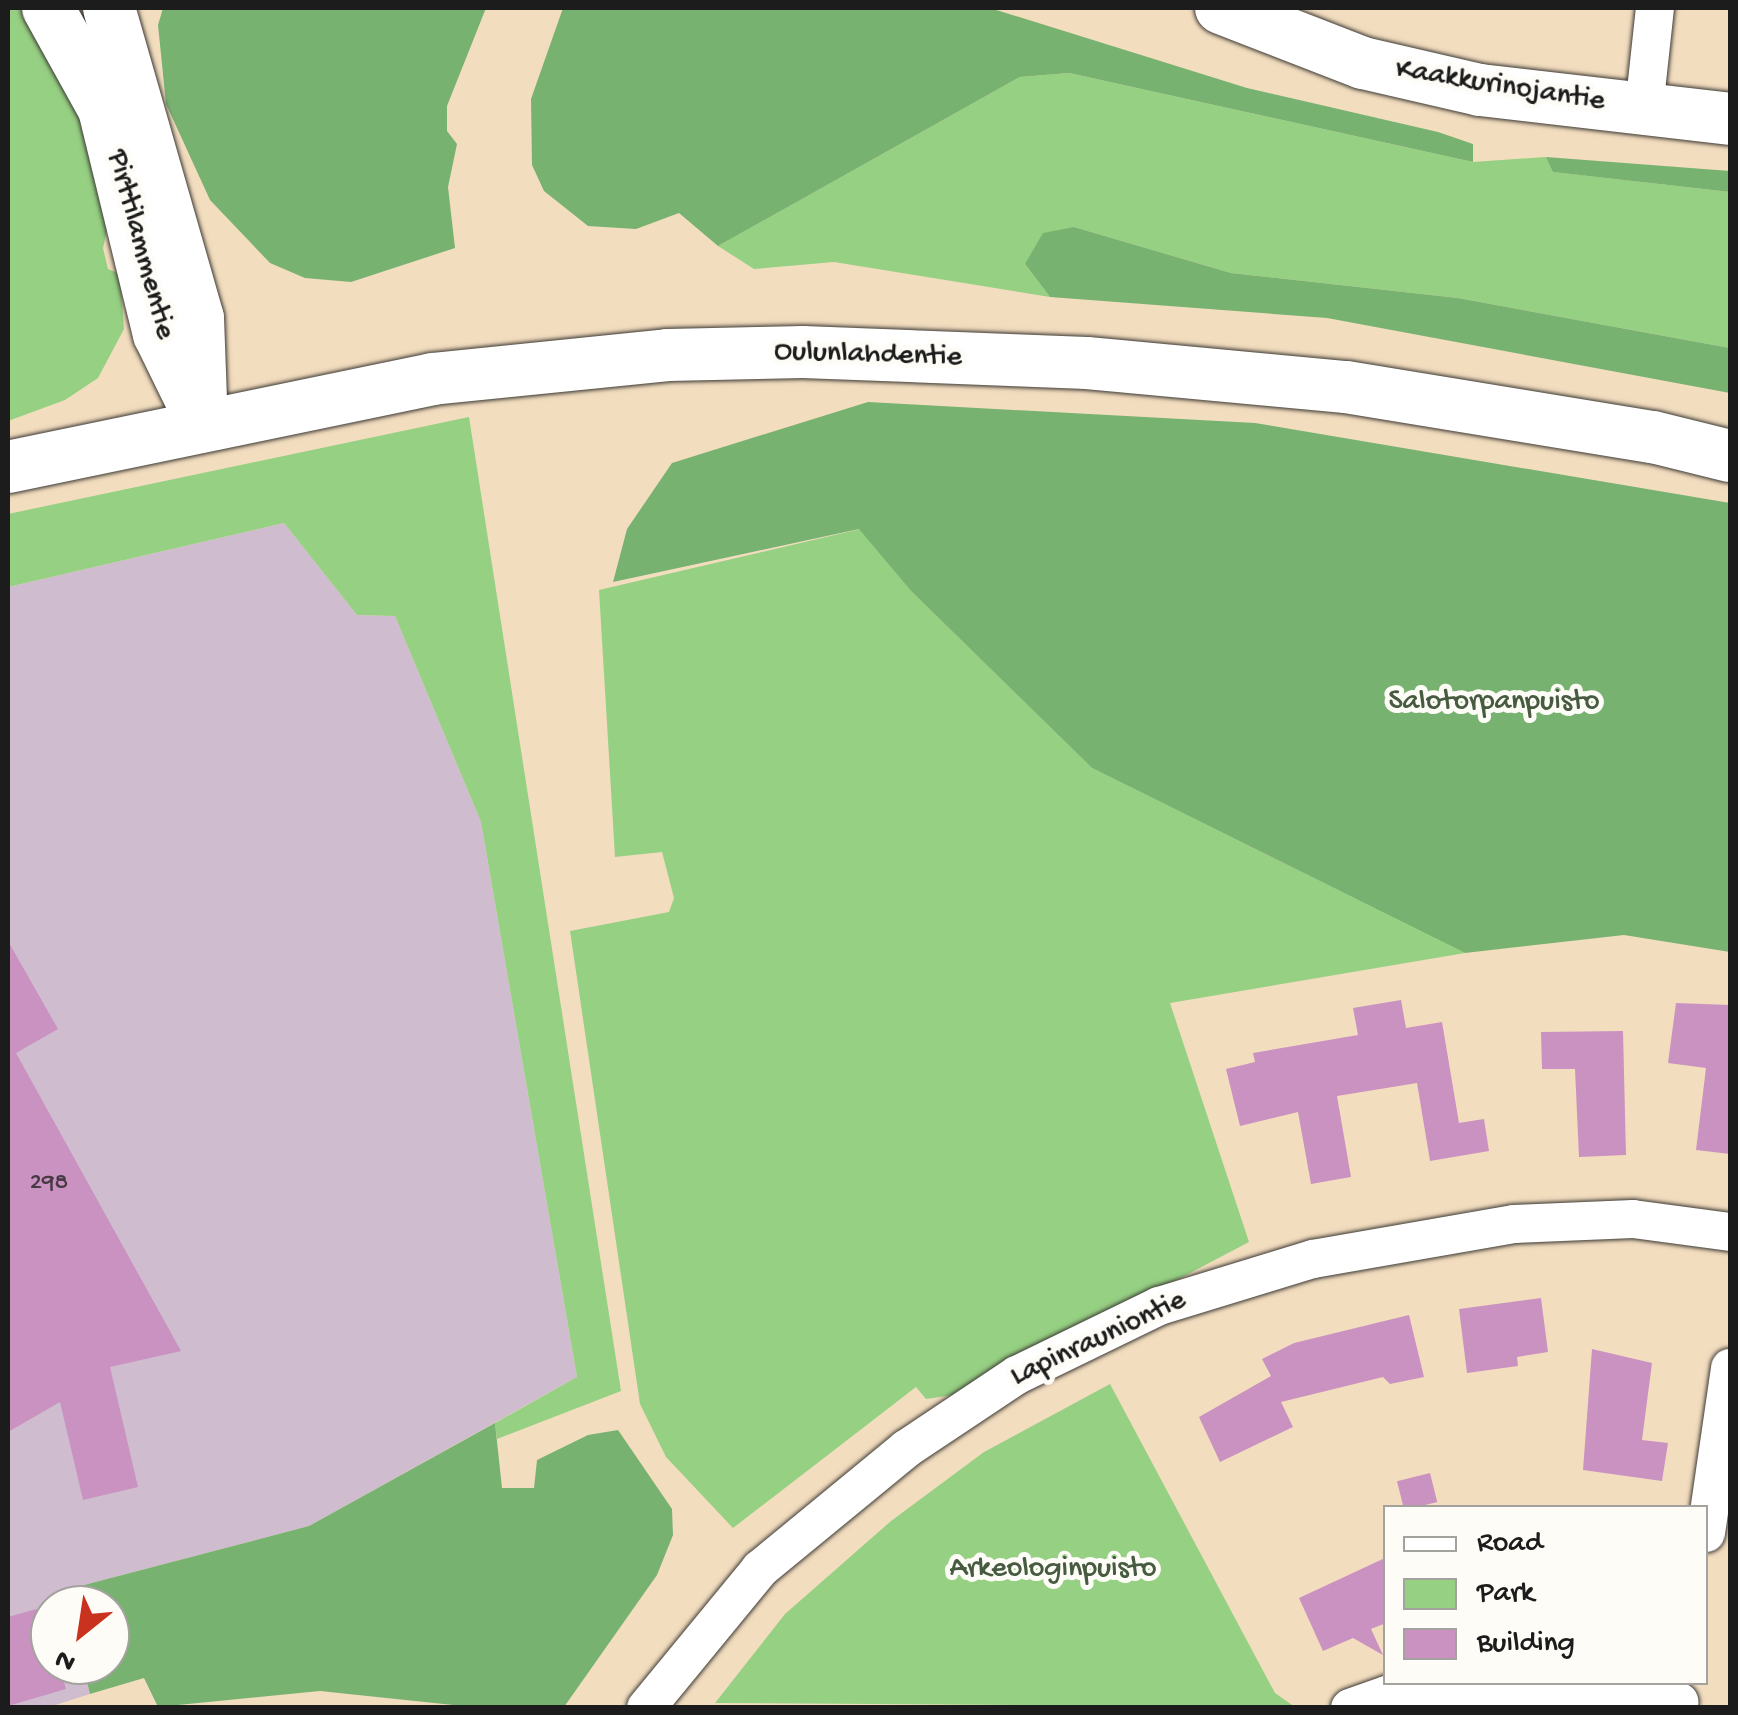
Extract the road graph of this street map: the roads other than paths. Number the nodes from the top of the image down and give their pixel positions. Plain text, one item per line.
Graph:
1 (48, 8) edge
2 (109, 8) edge
3 (1220, 8) edge
4 (1655, 8) edge
5 (1644, 109) junction
6 (1730, 119) edge
7 (202, 422) junction
8 (1730, 456) edge
9 (8, 467) edge
10 (1730, 1232) edge
11 (1730, 1368) edge
12 (1708, 1519) edge
13 (1681, 1697) edge
14 (646, 1708) edge
15 (1350, 1708) edge

1 - 7 main road, Pirttilammentie
2 - 7 main road, Pirttilammentie
3 - 5 main road, Kaakkurinojantie
4 - 5 street
5 - 6 main road, Kaakkurinojantie
7 - 8 main road, Oulunlahdentie
7 - 9 main road, Oulunlahdentie
10 - 14 street, Lapinrauniontie
11 - 12 street
13 - 15 street

